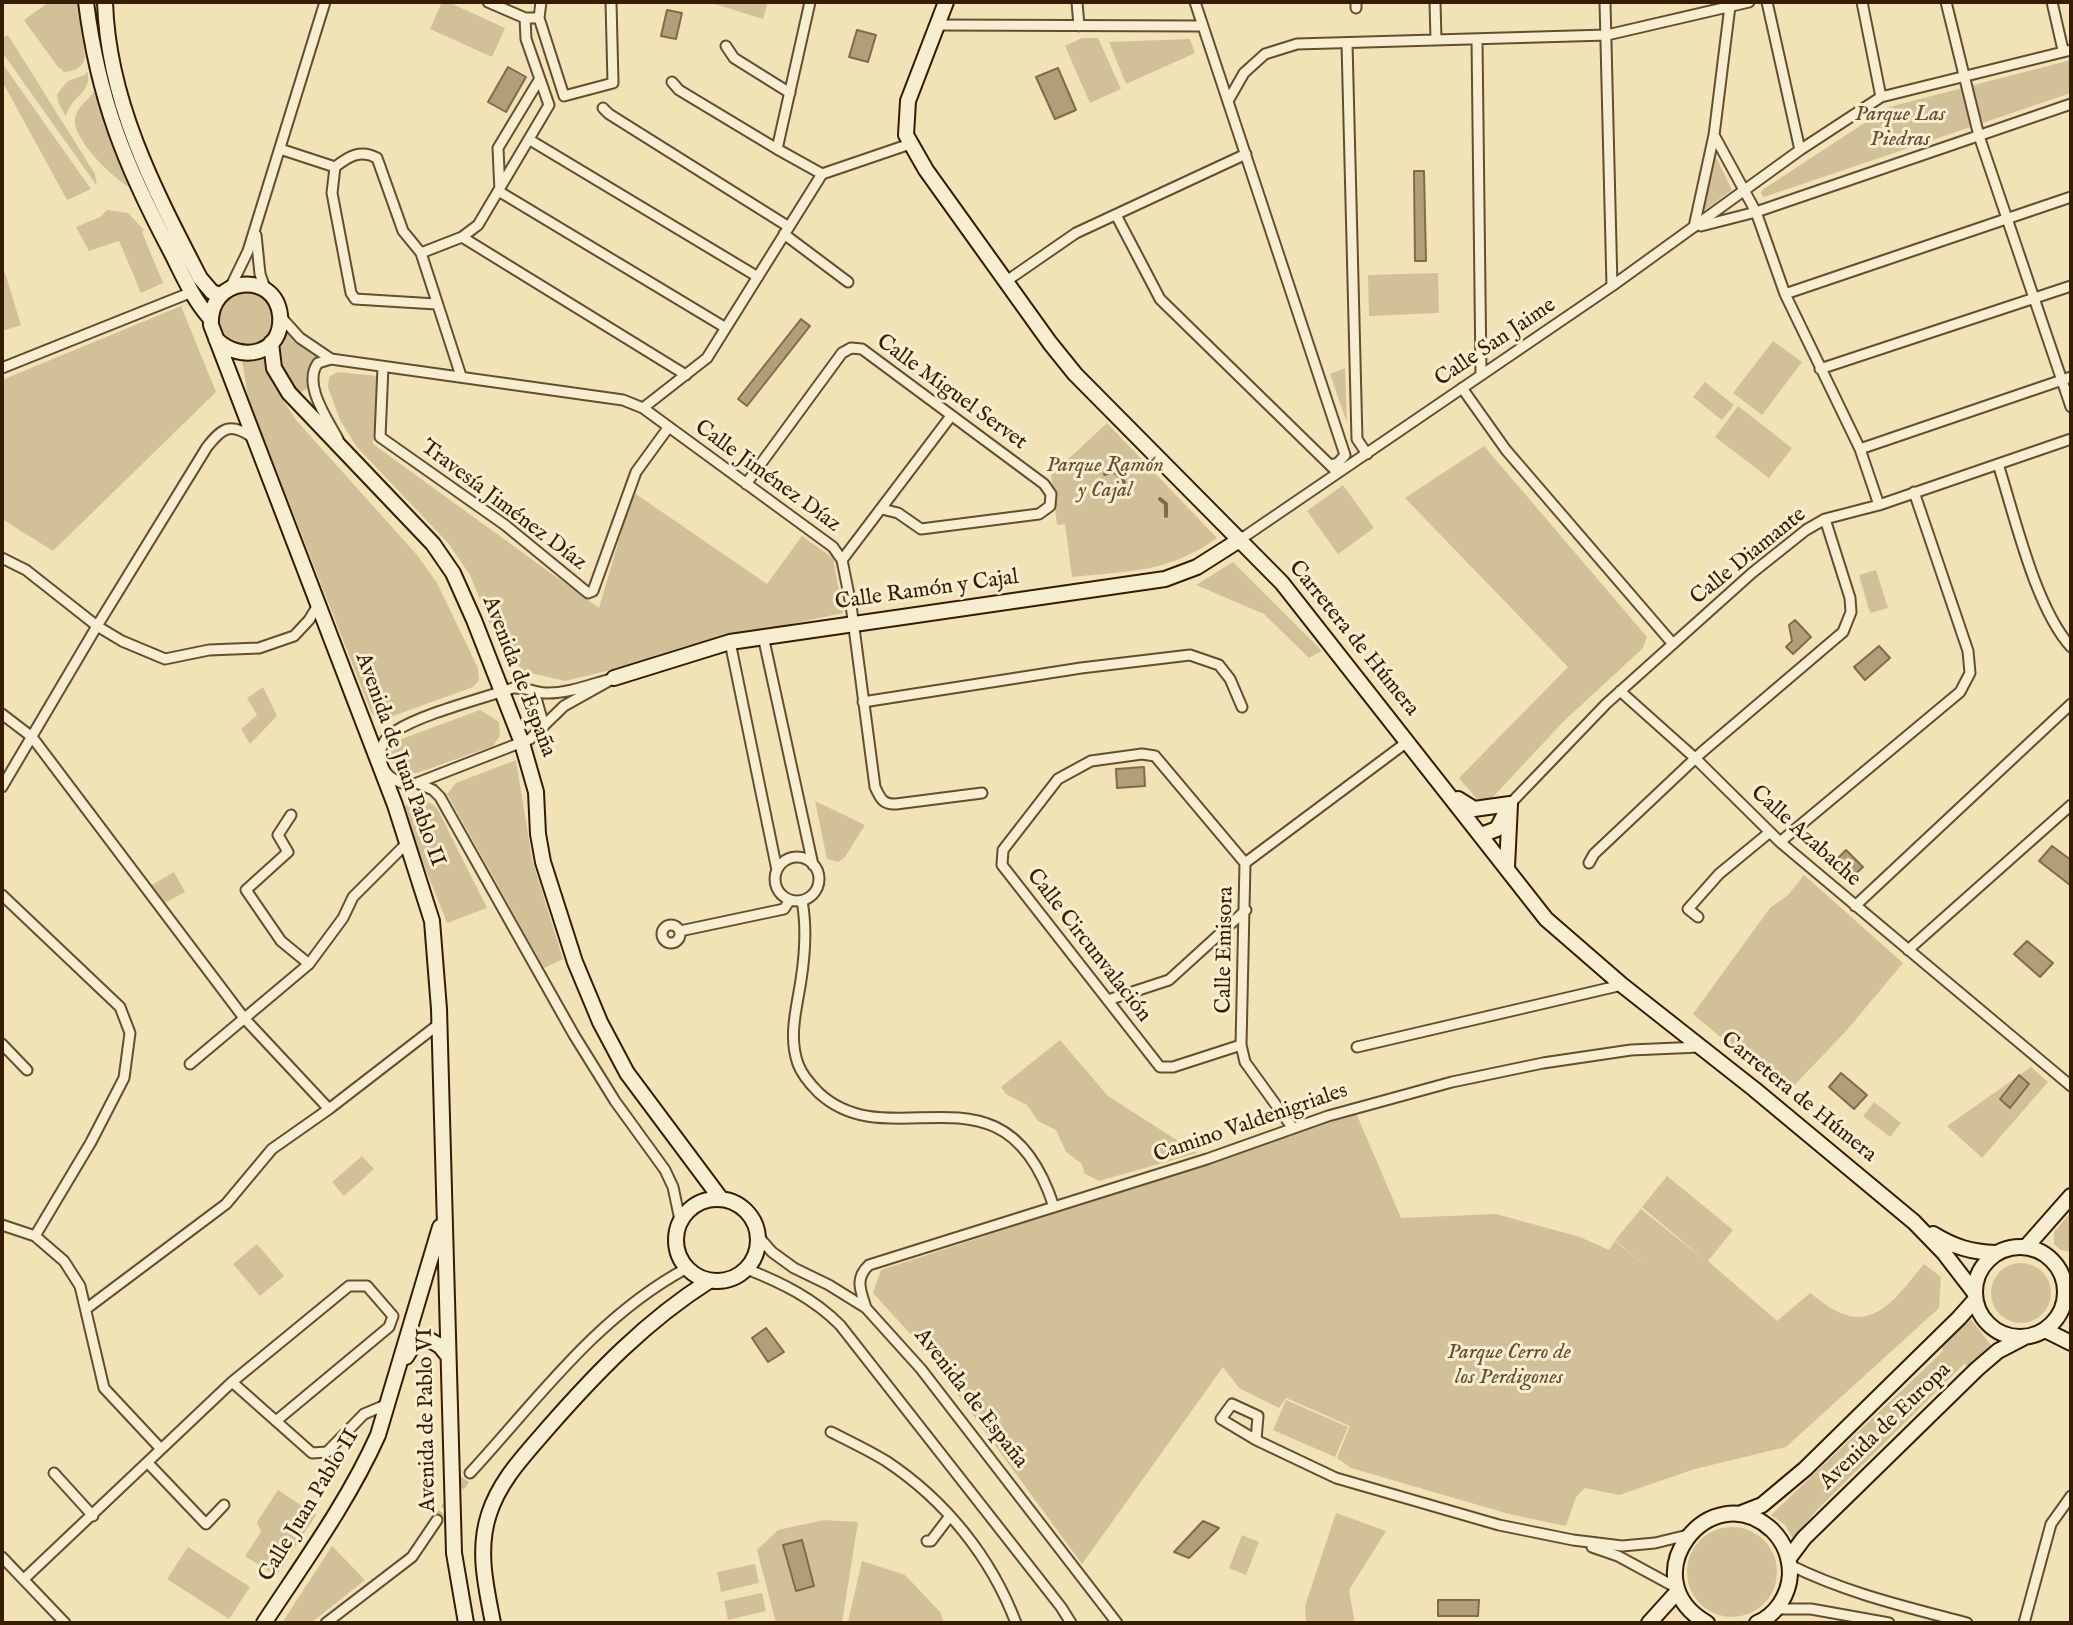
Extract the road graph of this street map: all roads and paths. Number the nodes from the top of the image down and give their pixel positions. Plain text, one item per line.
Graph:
1 (86, 2) edge
2 (105, 2) edge
3 (325, 2) edge
4 (488, 2) edge
5 (541, 2) edge
6 (611, 2) edge
7 (810, 2) edge
8 (946, 2) edge
9 (1077, 2) edge
10 (1195, 2) edge
11 (1435, 2) edge
12 (1605, 2) edge
13 (1746, 2) edge
14 (1767, 2) edge
15 (1862, 2) edge
16 (1946, 2) edge
17 (2052, 2) edge
18 (1730, 6) junction
19 (525, 18) junction
20 (539, 18) junction
21 (938, 25) junction
22 (1079, 26) junction
23 (1202, 26) junction
24 (1607, 35) junction
25 (1477, 39) junction
26 (1436, 40) junction
27 (1347, 43) junction
28 (726, 46) dead end
29 (2067, 50) edge
30 (1964, 77) junction
31 (539, 80) junction
32 (672, 82) dead end
33 (790, 93) junction
34 (1881, 97) junction
35 (1228, 101) junction
36 (2071, 104) edge
37 (603, 108) dead end
38 (1714, 135) junction
39 (1979, 136) junction
40 (530, 140) junction
41 (910, 144) junction
42 (280, 149) junction
43 (777, 149) junction
44 (1800, 150) junction
45 (1246, 154) junction
46 (335, 167) junction
47 (822, 174) junction
48 (500, 192) junction
49 (1743, 193) junction
50 (2071, 197) edge
51 (1756, 212) junction
52 (1116, 215) junction
53 (2006, 217) junction
54 (258, 220) junction
55 (1694, 227) junction
56 (786, 230) junction
57 (462, 237) junction
58 (421, 253) junction
59 (758, 277) junction
60 (848, 282) dead end
61 (1005, 282) junction
62 (1612, 286) junction
63 (2071, 286) edge
64 (225, 291) junction
65 (266, 291) junction
66 (190, 293) junction
67 (1785, 294) junction
68 (2033, 298) junction
69 (436, 304) junction
70 (280, 315) junction
71 (210, 318) junction
72 (726, 328) junction
73 (216, 339) junction
74 (271, 343) junction
75 (331, 359) junction
76 (383, 367) junction
77 (2, 368) edge
78 (1820, 369) junction
79 (686, 375) junction
80 (1481, 375) junction
81 (461, 376) junction
82 (2066, 379) edge
83 (1462, 388) junction
84 (2071, 407) edge
85 (643, 408) junction
86 (951, 416) junction
87 (668, 428) junction
88 (253, 438) junction
89 (1357, 439) junction
90 (2071, 439) edge
91 (1341, 443) junction
92 (1860, 449) junction
93 (346, 453) junction
94 (1367, 454) junction
95 (1348, 460) junction
96 (1998, 464) junction
97 (1330, 465) junction
98 (1339, 473) junction
99 (746, 484) junction
100 (1914, 492) junction
101 (1879, 505) junction
102 (882, 509) junction
103 (1825, 519) junction
104 (1241, 539) junction
105 (2, 558) edge
106 (842, 560) junction
107 (318, 605) junction
108 (853, 623) junction
109 (97, 626) junction
110 (763, 636) junction
111 (2067, 636) edge
112 (730, 642) junction
113 (1673, 644) junction
114 (2071, 647) edge
115 (614, 678) junction
116 (534, 691) junction
117 (1620, 691) junction
118 (502, 692) junction
119 (863, 702) junction
120 (2071, 704) edge
121 (1242, 707) dead end
122 (2, 714) edge
123 (544, 726) junction
124 (32, 737) junction
125 (1407, 742) junction
126 (522, 743) junction
127 (1695, 758) junction
128 (381, 764) junction
129 (417, 783) junction
130 (2, 787) edge
131 (1446, 791) junction
132 (982, 793) dead end
133 (1510, 804) junction
134 (2071, 805) edge
135 (291, 815) dead end
136 (1770, 832) junction
137 (1481, 835) junction
138 (1780, 842) junction
139 (407, 843) junction
140 (1245, 863) junction
141 (1589, 863) dead end
142 (813, 865) junction
143 (1507, 867) junction
144 (777, 870) junction
145 (2, 895) edge
146 (790, 900) junction
147 (802, 901) junction
148 (1855, 906) junction
149 (1246, 910) junction
150 (1698, 917) dead end
151 (680, 931) dead end
152 (1908, 950) junction
153 (309, 964) junction
154 (1622, 985) junction
155 (1108, 1000) junction
156 (244, 1018) junction
157 (439, 1024) junction
158 (2, 1044) edge
159 (1241, 1045) junction
160 (1357, 1047) dead end
161 (1700, 1047) junction
162 (190, 1064) dead end
163 (27, 1070) dead end
164 (2071, 1086) edge
165 (329, 1109) junction
166 (1292, 1127) junction
167 (2071, 1196) edge
168 (721, 1199) junction
169 (1054, 1207) junction
170 (444, 1216) junction
171 (680, 1220) junction
172 (1914, 1222) junction
173 (2, 1225) edge
174 (35, 1236) junction
175 (758, 1236) junction
176 (2026, 1247) junction
177 (1996, 1253) junction
178 (687, 1268) junction
179 (747, 1269) junction
180 (709, 1281) junction
181 (2068, 1287) edge
182 (1974, 1296) junction
183 (866, 1308) junction
184 (86, 1309) junction
185 (2045, 1330) junction
186 (2023, 1338) junction
187 (2071, 1343) edge
188 (448, 1356) junction
189 (401, 1364) junction
190 (232, 1382) junction
191 (388, 1404) junction
192 (276, 1421) junction
193 (831, 1432) dead end
194 (1256, 1440) dead end
195 (161, 1449) junction
196 (148, 1463) junction
197 (54, 1473) dead end
198 (470, 1473) tunnel mouth
199 (2071, 1496) edge
200 (224, 1505) dead end
201 (1739, 1514) junction
202 (93, 1516) junction
203 (950, 1516) junction
204 (437, 1520) tunnel mouth
205 (1688, 1535) junction
206 (1573, 1540) junction
207 (927, 1541) dead end
208 (2, 1557) edge
209 (1789, 1562) junction
210 (24, 1579) junction
211 (1677, 1590) junction
212 (1777, 1609) junction
213 (65, 1623) edge
214 (264, 1623) edge
215 (326, 1623) edge
216 (466, 1623) edge
217 (493, 1623) edge
218 (1016, 1623) edge
219 (1071, 1623) edge
220 (1117, 1623) edge
221 (1649, 1623) edge
222 (1707, 1623) edge
223 (1757, 1623) edge
224 (1889, 1623) edge
225 (1967, 1623) edge
226 (2024, 1623) edge

1 - 66 street
2 - 64 street
3 - 42 street
4 - 19 street
5 - 20 street
6 - 20 street
7 - 33 street
8 - 21 street
9 - 22 street
10 - 23 street
11 - 26 street
12 - 24 street
13 - 18 street
14 - 44 street
15 - 34 street
16 - 30 street
17 - 29 street
18 - 24 street
18 - 38 street
19 - 20 street
19 - 31 street
21 - 22 street
21 - 41 street
22 - 23 street
23 - 35 street
24 - 25 street
24 - 62 street
25 - 26 street
25 - 80 street
26 - 27 street
27 - 35 street
27 - 89 street
28 - 33 street
29 - 30 street, Calle San Jaime
30 - 34 street, Calle San Jaime
30 - 39 street
31 - 40 street
31 - 48 street
32 - 43 street
33 - 43 street
34 - 44 street, Calle San Jaime
35 - 45 street
36 - 39 street
37 - 56 street
38 - 49 street
38 - 55 street
39 - 51 street
39 - 53 street
40 - 48 street
40 - 59 street
41 - 47 street
41 - 61 street, Carretera de Húmera
42 - 46 street
42 - 54 street
43 - 47 street
44 - 49 street, Calle San Jaime
45 - 52 street
45 - 91 street
46 - 58 street
46 - 69 street
47 - 56 street
48 - 57 street
48 - 72 street
49 - 51 street
49 - 55 street, Calle San Jaime
50 - 53 street
51 - 55 street
51 - 67 street
52 - 61 street
52 - 97 street
53 - 67 street
53 - 68 street
54 - 64 street
54 - 65 street
55 - 62 street, Calle San Jaime
56 - 59 street
56 - 60 street
57 - 58 street
57 - 79 street
58 - 69 street
59 - 72 street
61 - 104 street, Carretera de Húmera
62 - 80 street, Calle San Jaime
63 - 68 street
64 - 65 street
64 - 71 street
65 - 70 street
66 - 71 street
66 - 77 street
67 - 78 street
68 - 78 street
68 - 82 street
69 - 81 street
70 - 74 street
70 - 75 street, Calle Jiménez Díaz
71 - 73 street
72 - 79 street
73 - 74 street
73 - 88 street, Avenida de Juan Pablo II
74 - 93 street, Avenida de España
75 - 76 street, Calle Jiménez Díaz
75 - 93 street, Avenida de España
76 - 81 street, Calle Jiménez Díaz
76 - 87 street, Travesía Jiménez Díaz
78 - 92 street
79 - 85 street
80 - 83 street, Calle San Jaime
81 - 85 street, Calle Jiménez Díaz
82 - 84 street
82 - 92 street
83 - 94 street, Calle San Jaime
83 - 113 street
85 - 87 street, Calle Jiménez Díaz
86 - 99 street, Calle Miguel Servet
86 - 102 street
86 - 102 street, Calle Miguel Servet
87 - 99 street, Calle Jiménez Díaz
88 - 107 street, Avenida de Juan Pablo II
88 - 109 street
89 - 91 street
89 - 94 street
90 - 96 street, Calle Diamante
91 - 95 street
92 - 101 street
93 - 118 street, Avenida de España
94 - 95 street, Calle San Jaime
95 - 97 street
95 - 98 street, Calle San Jaime
96 - 100 street, Calle Diamante
96 - 111 street
97 - 98 street
98 - 104 street, Calle San Jaime
99 - 106 street, Calle Jiménez Díaz
100 - 101 street, Calle Diamante
100 - 138 street
101 - 103 street, Calle Diamante
102 - 106 street
103 - 113 street, Calle Diamante
103 - 127 street
104 - 108 street, Calle Ramón y Cajal
104 - 125 street, Carretera de Húmera
105 - 109 street
106 - 108 street, Calle Jiménez Díaz
107 - 109 street
107 - 128 street, Avenida de Juan Pablo II
108 - 110 street, Calle Ramón y Cajal
108 - 119 street, Calle Jiménez Díaz
109 - 124 street
110 - 112 street, Calle Ramón y Cajal
110 - 142 street
111 - 114 street
112 - 115 street, Calle Ramón y Cajal
112 - 144 street
113 - 117 street, Calle Diamante
115 - 116 street, Calle Ramón y Cajal
115 - 123 street, Calle Ramón y Cajal
116 - 118 street, Calle Ramón y Cajal
116 - 123 street
117 - 127 street, Calle Azabache
117 - 133 street, Calle Diamante
118 - 126 street, Avenida de España
118 - 128 street, Calle Ramón y Cajal
119 - 121 street
119 - 132 street, Calle Jiménez Díaz
120 - 148 street, Calle Azabache
122 - 124 street
123 - 126 street, Calle Ramón y Cajal
124 - 130 street
124 - 156 street
125 - 131 street, Carretera de Húmera
125 - 140 street, Calle Emisora
126 - 129 street, Calle Ramón y Cajal
126 - 168 street, Avenida de España
127 - 136 street, Calle Azabache
127 - 141 street
128 - 129 street
128 - 139 street, Avenida de Juan Pablo II
129 - 171 street
131 - 133 street
131 - 137 street, Carretera de Húmera
133 - 137 street
133 - 143 street
134 - 152 street
135 - 153 street
136 - 138 street, Calle Azabache
136 - 150 street
137 - 143 street, Carretera de Húmera
138 - 148 street, Calle Azabache
139 - 153 street
139 - 157 street, Avenida de Juan Pablo II
140 - 149 street, Calle Emisora
140 - 155 street, Calle Circunvalación
142 - 144 street
142 - 147 street
143 - 154 street, Carretera de Húmera
144 - 146 street
145 - 174 street
146 - 147 street
146 - 151 street
147 - 169 street
148 - 152 street
149 - 155 street
149 - 159 street, Calle Emisora
152 - 164 street
153 - 156 street
154 - 160 street
154 - 161 street, Carretera de Húmera
155 - 159 street, Calle Circunvalación
156 - 162 street
156 - 165 street
157 - 165 street
157 - 170 street, Avenida de Juan Pablo II
158 - 163 street
159 - 166 street, Calle Emisora
161 - 166 street, Camino Valdenigriales
161 - 172 street, Carretera de Húmera
165 - 184 street
166 - 169 street, Camino Valdenigriales
167 - 176 street
168 - 171 street
168 - 175 street
169 - 183 street, Camino Valdenigriales
170 - 188 street, Avenida de Pablo VI
170 - 189 street, Calle Juan Pablo II
171 - 178 street
172 - 177 street, Carretera de Húmera
172 - 182 street, Carretera de Húmera
173 - 174 street
174 - 184 street
175 - 179 street
175 - 183 street, Avenida de España
176 - 177 street
176 - 181 street
177 - 182 street
178 - 180 street
178 - 198 street
179 - 180 street
179 - 219 street
180 - 217 street
181 - 185 street
182 - 186 street
182 - 201 street, Avenida de Europa
183 - 220 street, Avenida de España
184 - 195 street
185 - 186 street
185 - 187 street
186 - 209 street, Avenida de Europa
188 - 189 street
188 - 216 street, Avenida de Pablo VI
189 - 191 street, Calle Juan Pablo II
190 - 192 street
190 - 192 street
190 - 195 street
191 - 192 street
191 - 214 street, Calle Juan Pablo II
193 - 203 street
194 - 206 street
195 - 196 street
196 - 200 street
196 - 202 street
197 - 202 street
199 - 226 street
201 - 205 street, Avenida de Europa
201 - 209 street
202 - 210 street
203 - 207 street
203 - 218 street
204 - 215 street
205 - 206 street
205 - 211 street
206 - 211 street
208 - 210 street
209 - 212 street
209 - 225 street
210 - 213 street
211 - 221 street
211 - 222 street
212 - 223 street
212 - 224 street

